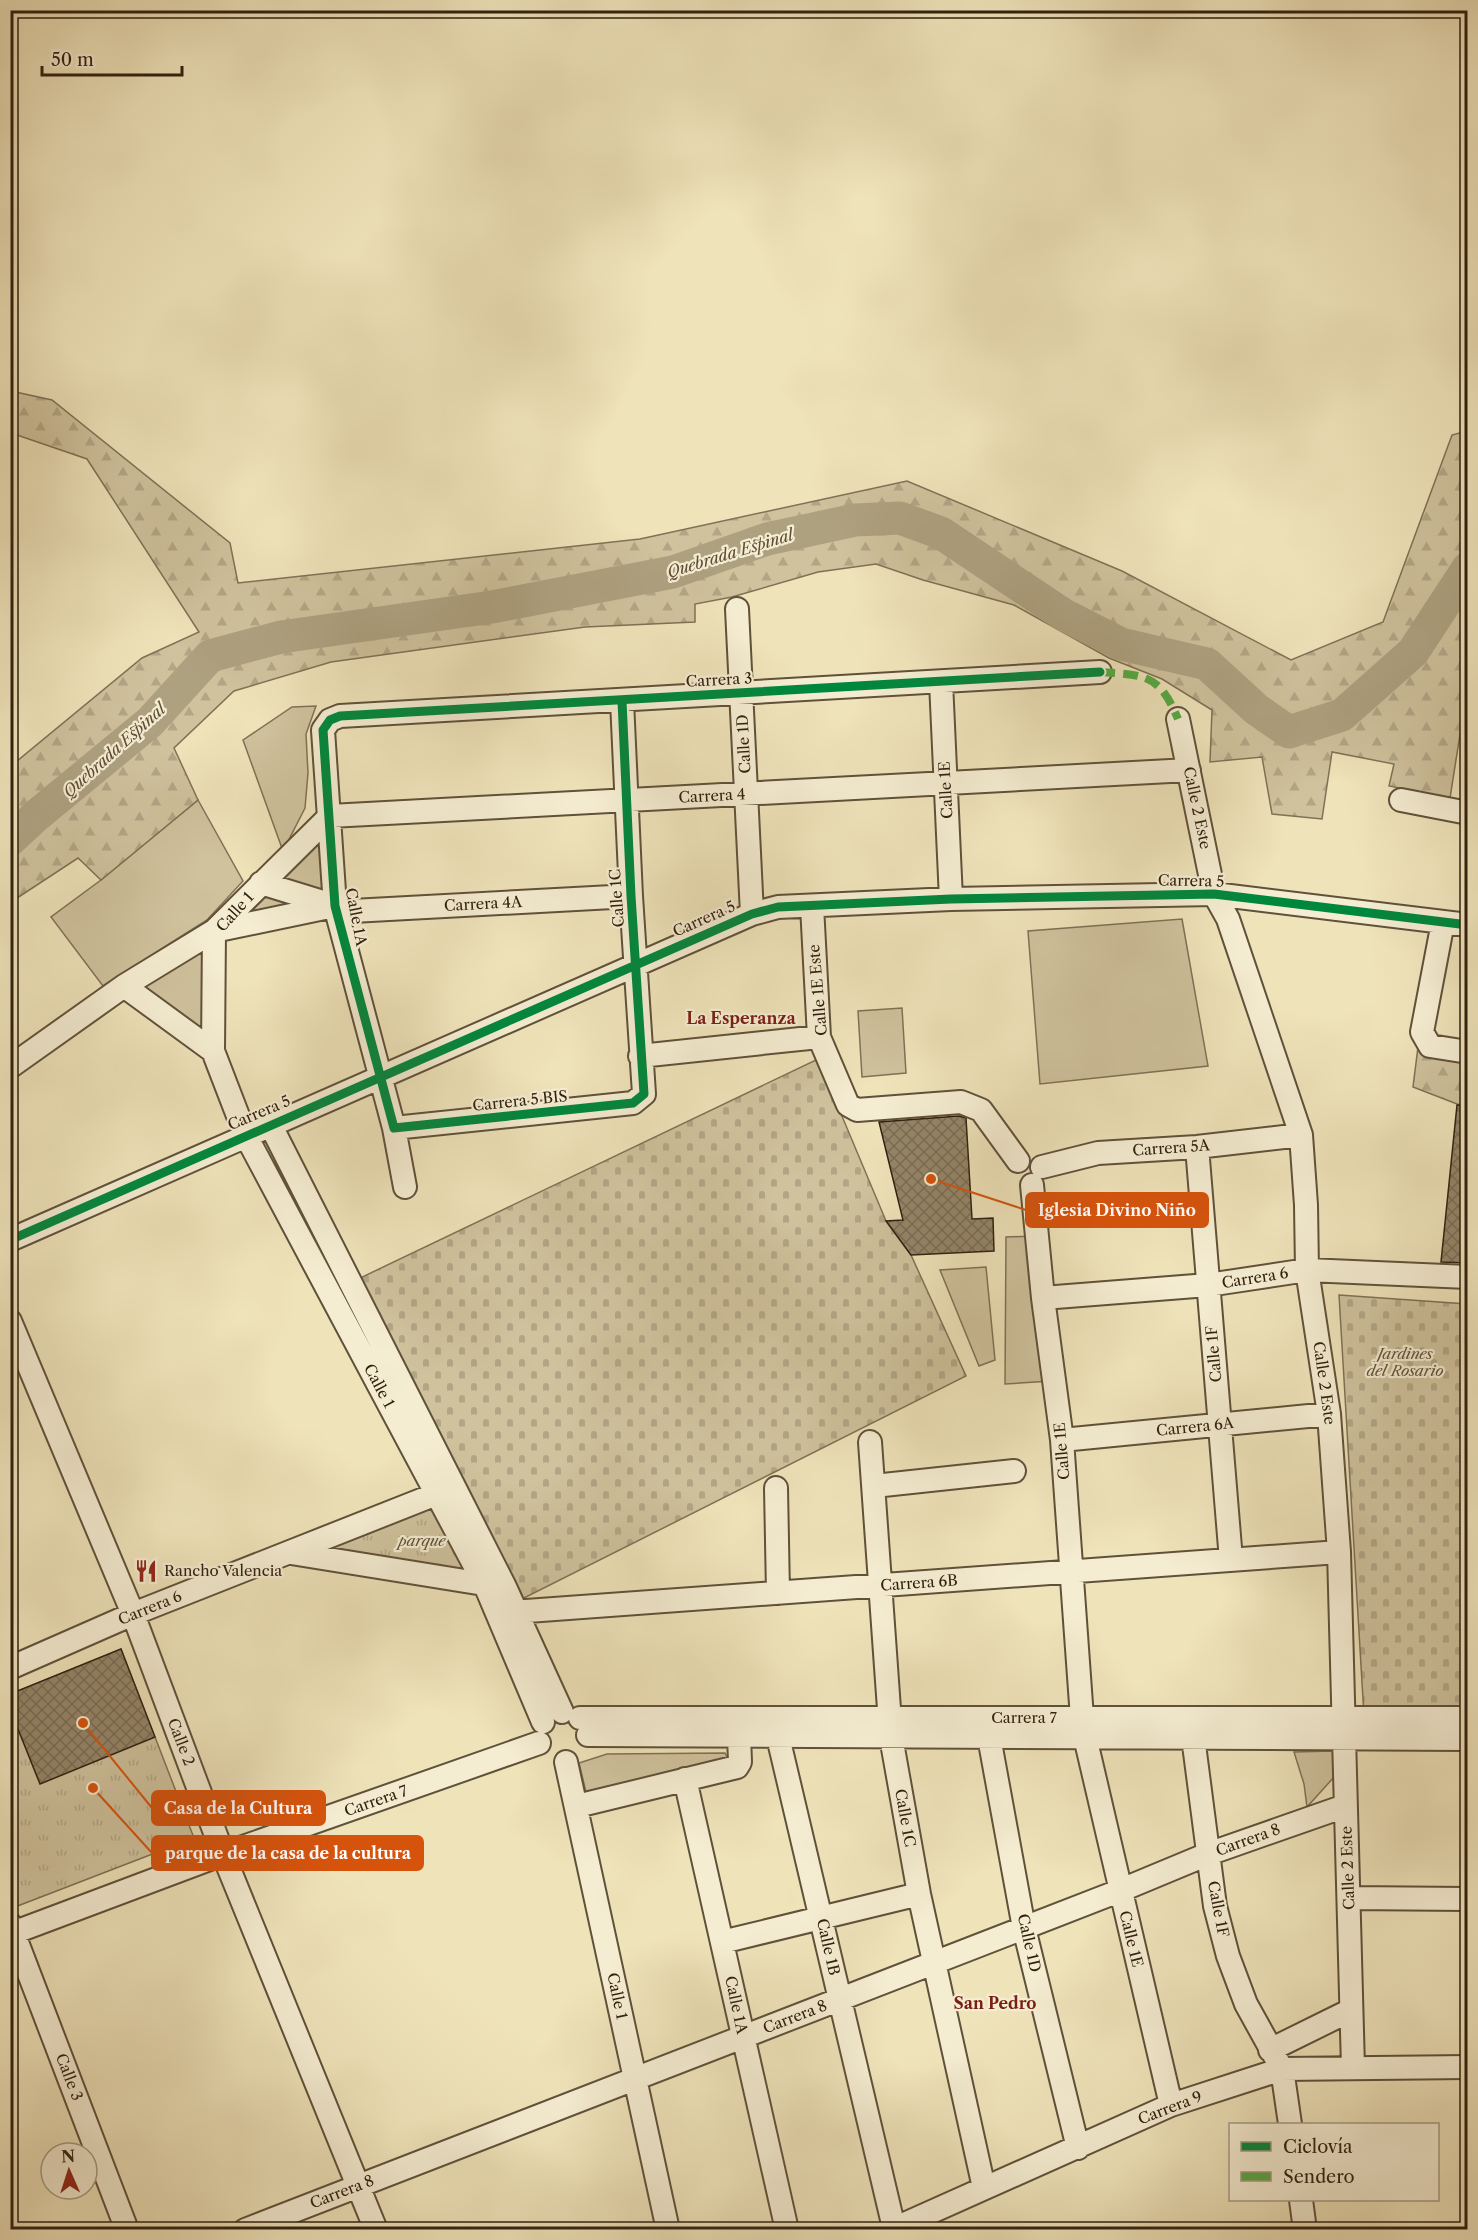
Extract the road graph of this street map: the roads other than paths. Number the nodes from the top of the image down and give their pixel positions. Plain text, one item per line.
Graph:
1 (737, 609) dead end
2 (1100, 672) dead end
3 (941, 682) junction
4 (741, 694) junction
5 (622, 701) junction
6 (340, 716) joint
7 (1178, 719) dead end
8 (1189, 770) junction
9 (946, 783) junction
10 (746, 794) junction
11 (626, 800) junction
12 (1401, 800) dead end
13 (1467, 813) edge
14 (330, 816) junction
15 (261, 883) junction
16 (1214, 894) junction
17 (631, 896) junction
18 (951, 899) junction
19 (335, 906) junction
20 (812, 906) junction
21 (752, 914) junction
22 (1443, 922) junction
23 (1467, 926) edge
24 (214, 930) junction
25 (637, 965) junction
26 (124, 986) junction
27 (819, 1036) junction
28 (213, 1051) junction
29 (1467, 1053) edge
30 (640, 1056) junction
31 (10, 1067) edge
32 (381, 1079) junction
33 (644, 1094) joint
34 (270, 1124) junction
35 (394, 1128) junction
36 (245, 1134) junction
37 (1301, 1135) junction
38 (1197, 1147) junction
39 (1037, 1176) junction
40 (405, 1187) dead end
41 (10, 1240) edge
42 (1307, 1270) junction
43 (1467, 1277) edge
44 (1208, 1285) junction
45 (1043, 1298) junction
46 (10, 1321) edge
47 (1329, 1414) junction
48 (1220, 1424) junction
49 (1062, 1440) junction
50 (870, 1442) dead end
51 (1014, 1471) dead end
52 (874, 1486) junction
53 (776, 1488) dead end
54 (444, 1490) junction
55 (1339, 1552) junction
56 (291, 1553) junction
57 (1231, 1560) junction
58 (1071, 1572) junction
59 (495, 1586) junction
60 (882, 1586) junction
61 (778, 1593) junction
62 (507, 1613) junction
63 (133, 1614) junction
64 (10, 1668) edge
65 (1467, 1718) edge
66 (562, 1726) junction
67 (890, 1727) junction
68 (1084, 1727) junction
69 (1343, 1728) junction
70 (739, 1736) junction
71 (778, 1737) junction
72 (989, 1737) junction
73 (1193, 1737) junction
74 (1467, 1738) edge
75 (566, 1762) junction
76 (685, 1779) junction
77 (577, 1806) junction
78 (1345, 1806) junction
79 (224, 1854) junction
80 (1208, 1854) junction
81 (1119, 1891) junction
82 (919, 1894) junction
83 (1349, 1898) junction
84 (1467, 1899) edge
85 (821, 1917) junction
86 (1024, 1928) junction
87 (12, 1931) edge
88 (722, 1942) junction
89 (934, 1963) junction
90 (840, 2000) junction
91 (1351, 2010) junction
92 (743, 2037) junction
93 (1270, 2050) junction
94 (1467, 2067) edge
95 (1353, 2068) junction
96 (1282, 2069) junction
97 (635, 2079) junction
98 (1171, 2105) junction
99 (1290, 2123) edge
100 (1078, 2148) junction
101 (357, 2186) junction
102 (984, 2188) junction
103 (1301, 2201) edge
104 (127, 2229) edge
105 (245, 2229) edge
106 (376, 2229) edge
107 (668, 2229) edge
108 (787, 2229) edge
109 (892, 2229) edge
110 (1305, 2229) edge

1 - 4 street, Calle 1D
2 - 3 street, Carrera 3
3 - 4 street, Carrera 3
3 - 9 street, Calle 1E
4 - 5 street, Carrera 3
4 - 10 street, Calle 1D
5 - 6 street, Carrera 3
5 - 11 street, Calle 1C
6 - 14 street, Calle 1A
7 - 8 street, Calle 2 Este
8 - 9 street, Carrera 4
8 - 16 street, Calle 2 Este
9 - 10 street, Carrera 4
9 - 18 street, Calle 1E
10 - 11 street, Carrera 4
10 - 21 street, Calle 1D
11 - 14 street, Carrera 4
11 - 17 street, Calle 1C
12 - 13 street
14 - 15 street
14 - 19 street, Calle 1A
15 - 19 street, Carrera 4A
15 - 24 street, Calle 1
16 - 18 street, Carrera 5
16 - 22 street, Carrera 5
16 - 37 street, Calle 2 Este
17 - 19 street, Carrera 4A
17 - 25 street, Calle 1C
18 - 20 street, Carrera 5
19 - 24 street, Carrera 4A
19 - 32 street, Calle 1A
20 - 21 street, Carrera 5
20 - 27 street, Calle 1E Este
21 - 25 street, Carrera 5
22 - 23 street, Carrera 5
22 - 29 street
24 - 26 street
24 - 28 street, Calle 1
25 - 30 street, Calle 1C
25 - 32 street, Carrera 5
26 - 28 street
26 - 31 street
27 - 30 street
27 - 39 street, Calle 1E Este
28 - 36 street, Calle 1
30 - 33 street, Calle 1C
32 - 34 street, Carrera 5
32 - 35 street, Calle 1A
33 - 35 street, Carrera 5 BIS
34 - 36 street, Carrera 5
34 - 54 street, Calle 1
35 - 40 street, Calle 1A
36 - 41 street, Carrera 5
36 - 54 street, Calle 1
37 - 38 street, Carrera 5A
37 - 42 street, Calle 2 Este
38 - 39 street, Carrera 5A
38 - 44 street, Calle 1F
39 - 45 street, Calle 1E
42 - 43 street, Carrera 6
42 - 44 street, Carrera 6
42 - 47 street, Calle 2 Este
44 - 45 street, Carrera 6
44 - 48 street, Calle 1F
45 - 49 street, Calle 1E
46 - 63 street, Calle 2
47 - 48 street, Carrera 6A
47 - 55 street, Calle 2 Este
48 - 49 street, Carrera 6A
48 - 57 street, Calle 1F
49 - 58 street, Calle 1E
50 - 52 street, Calle 1C
51 - 52 street
52 - 60 street, Calle 1C
53 - 61 street
54 - 56 street, Carrera 6
54 - 59 street, Calle 1
55 - 57 street, Carrera 6B
55 - 69 street, Calle 2 Este
56 - 59 street
56 - 63 street, Carrera 6
57 - 58 street, Carrera 6B
58 - 60 street, Carrera 6B
58 - 68 street, Calle 1E
59 - 62 street, Calle 1
60 - 61 street, Carrera 6B
60 - 67 street, Calle 1C
61 - 62 street, Carrera 6B
62 - 66 street, Calle 1
63 - 64 street, Carrera 6
63 - 79 street, Calle 2
65 - 69 street, Carrera 7
66 - 67 street, Carrera 7
66 - 70 street, Carrera 7
66 - 75 street
66 - 75 street
66 - 79 street, Carrera 7
67 - 68 street, Carrera 7
67 - 71 street, Carrera 7
67 - 72 street, Carrera 7
67 - 82 street, Calle 1C
68 - 69 street, Carrera 7
68 - 72 street, Carrera 7
68 - 73 street, Carrera 7
68 - 81 street, Calle 1E
69 - 73 street, Carrera 7
69 - 74 street, Carrera 7
69 - 78 street, Calle 2 Este
70 - 71 street, Carrera 7
70 - 76 street
71 - 85 street, Calle 1B
72 - 86 street, Calle 1D
73 - 80 street, Calle 1F
75 - 77 street, Calle 1
76 - 77 street
76 - 88 street, Calle 1A
77 - 97 street, Calle 1
78 - 80 street, Carrera 8
78 - 83 street, Calle 2 Este
79 - 87 street, Carrera 7
79 - 101 street, Calle 2
80 - 81 street, Carrera 8
80 - 93 street, Calle 1F
81 - 86 street, Carrera 8
81 - 98 street, Calle 1E
82 - 85 street
82 - 89 street, Calle 1C
83 - 84 street
83 - 91 street, Calle 2 Este
85 - 88 street
85 - 90 street, Calle 1B
86 - 89 street, Carrera 8
86 - 100 street, Calle 1D
87 - 104 street, Calle 3
88 - 92 street, Calle 1A
89 - 90 street, Carrera 8
89 - 102 street, Calle 1C
90 - 92 street, Carrera 8
90 - 109 street, Calle 1B
91 - 93 street
91 - 95 street, Calle 2 Este
92 - 97 street, Carrera 8
92 - 108 street, Calle 1A
93 - 96 street, Calle 1F
94 - 95 street, Carrera 9
95 - 96 street, Carrera 9
96 - 98 street, Carrera 9
96 - 99 street
97 - 101 street, Carrera 8
97 - 107 street, Calle 1
98 - 100 street, Carrera 9
100 - 102 street, Carrera 9
101 - 105 street, Carrera 8
101 - 106 street, Calle 2
102 - 109 street, Carrera 9
103 - 110 street

